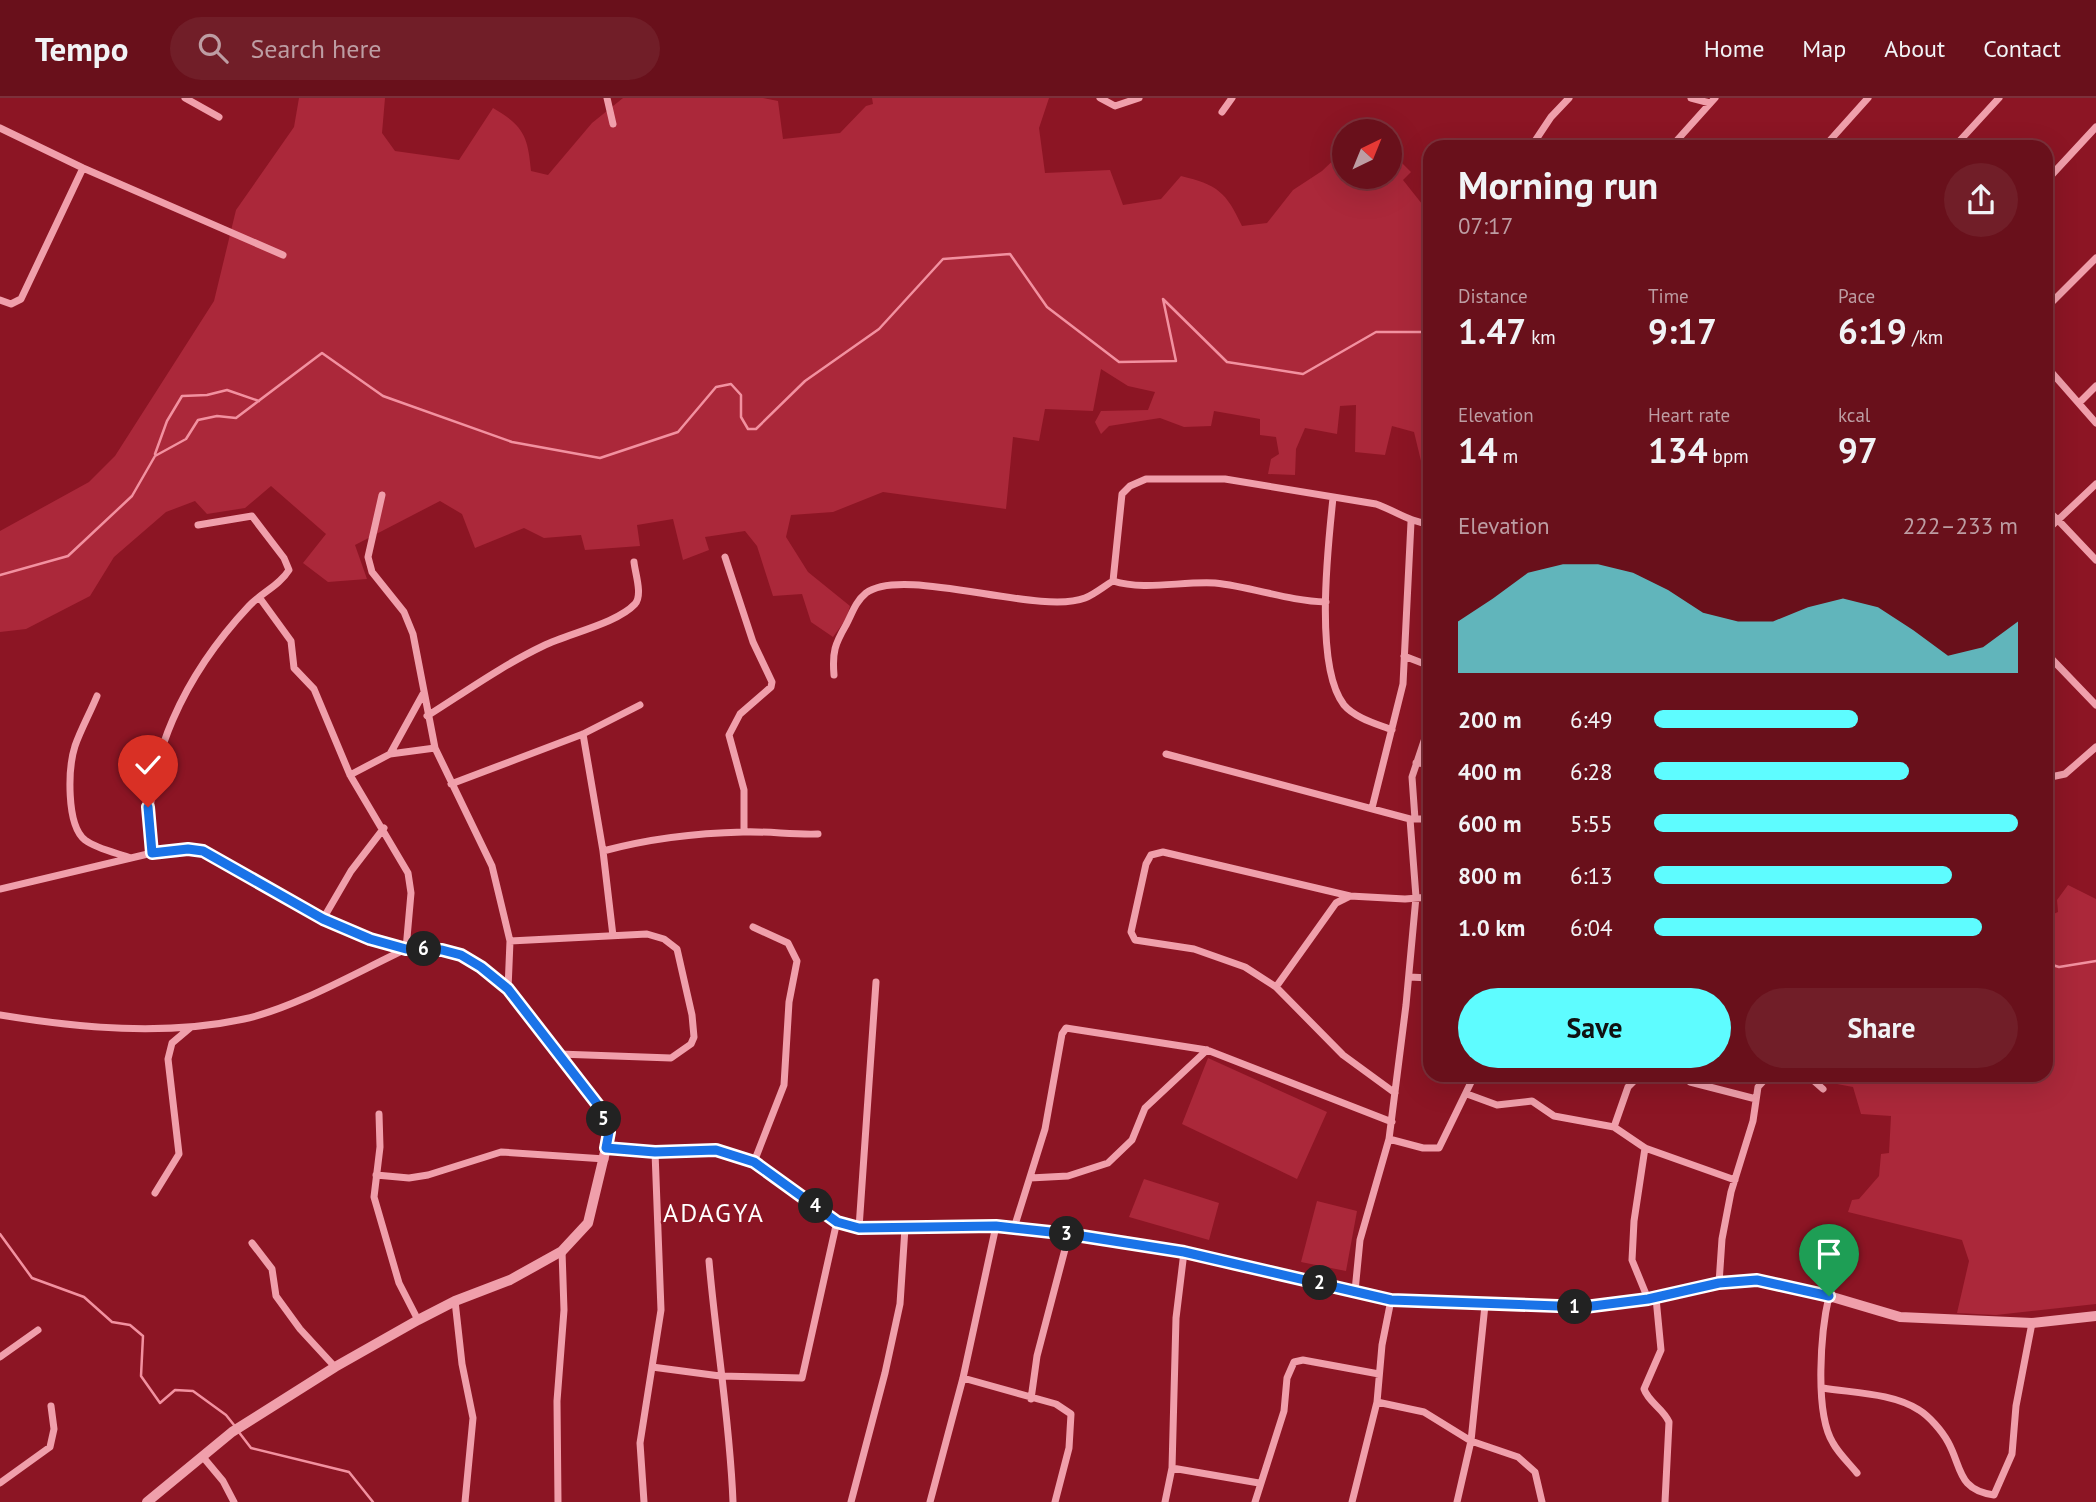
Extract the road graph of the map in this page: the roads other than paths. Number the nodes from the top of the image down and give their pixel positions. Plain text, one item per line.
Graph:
1 (185, 98) edge
2 (607, 98) edge
3 (1100, 98) edge
4 (1139, 98) edge
5 (1233, 98) edge
6 (1569, 98) edge
7 (1690, 98) edge
8 (1868, 98) edge
9 (1999, 98) edge
10 (1713, 100) edge
11 (1222, 112) dead end
12 (219, 117) dead end
13 (613, 124) dead end
14 (2096, 127) edge
15 (0, 128) edge
16 (1536, 140) edge
17 (1677, 140) edge
18 (1830, 140) edge
19 (1960, 140) edge
20 (83, 168) junction
21 (2053, 173) edge
22 (283, 255) dead end
23 (2096, 258) edge
24 (0, 300) edge
25 (2053, 302) edge
26 (2053, 376) edge
27 (2096, 386) edge
28 (2079, 403) junction
29 (2096, 423) edge
30 (2096, 484) edge
31 (382, 495) dead end
32 (1333, 498) junction
33 (2053, 516) edge
34 (2057, 520) junction
35 (1411, 522) junction
36 (1423, 523) edge
37 (2053, 524) edge
38 (198, 525) dead end
39 (725, 557) dead end
40 (2096, 560) edge
41 (634, 562) dead end
42 (1113, 580) junction
43 (259, 597) junction
44 (1326, 602) junction
45 (1404, 656) junction
46 (2053, 660) edge
47 (1423, 663) edge
48 (834, 675) dead end
49 (423, 694) junction
50 (97, 696) dead end
51 (640, 705) dead end
52 (2096, 705) edge
53 (428, 716) junction
54 (1392, 730) junction
55 (583, 734) junction
56 (1423, 744) edge
57 (2096, 747) edge
58 (435, 748) junction
59 (390, 754) junction
60 (1166, 754) dead end
61 (1416, 763) junction
62 (1423, 764) edge
63 (350, 775) junction
64 (2053, 777) edge
65 (451, 784) junction
66 (1372, 808) junction
67 (1423, 818) edge
68 (1412, 819) junction
69 (384, 828) junction
70 (744, 832) junction
71 (818, 834) dead end
72 (603, 851) junction
73 (152, 853) junction
74 (132, 858) junction
75 (0, 889) edge
76 (1350, 895) junction
77 (1416, 897) junction
78 (1423, 897) edge
79 (323, 919) junction
80 (753, 927) dead end
81 (613, 936) junction
82 (510, 941) junction
83 (406, 949) junction
84 (1409, 977) junction
85 (1423, 978) edge
86 (876, 982) dead end
87 (1276, 987) junction
88 (508, 989) junction
89 (0, 1016) edge
90 (191, 1027) junction
91 (1207, 1050) junction
92 (559, 1054) junction
93 (1472, 1082) edge
94 (1633, 1082) edge
95 (1690, 1082) edge
96 (1763, 1082) edge
97 (1815, 1082) edge
98 (1823, 1089) dead end
99 (1395, 1093) junction
100 (1467, 1094) junction
101 (1756, 1099) junction
102 (379, 1114) dead end
103 (1391, 1122) junction
104 (1614, 1127) junction
105 (1389, 1139) junction
106 (1645, 1148) junction
107 (655, 1152) junction
108 (606, 1154) junction
109 (754, 1162) junction
110 (376, 1175) junction
111 (1030, 1178) junction
112 (1735, 1180) junction
113 (155, 1193) dead end
114 (837, 1222) junction
115 (996, 1226) junction
116 (859, 1228) junction
117 (905, 1228) junction
118 (1014, 1228) junction
119 (1069, 1234) junction
120 (252, 1243) dead end
121 (562, 1251) junction
122 (1184, 1252) junction
123 (709, 1261) dead end
124 (1719, 1283) junction
125 (1355, 1291) junction
126 (1829, 1296) junction
127 (1652, 1299) junction
128 (1391, 1300) junction
129 (455, 1301) junction
130 (1485, 1305) junction
131 (2096, 1316) edge
132 (418, 1320) junction
133 (2032, 1322) junction
134 (38, 1330) dead end
135 (0, 1357) edge
136 (335, 1367) junction
137 (652, 1367) junction
138 (1379, 1374) junction
139 (720, 1376) junction
140 (963, 1378) junction
141 (1824, 1388) junction
142 (1031, 1399) junction
143 (1377, 1402) junction
144 (51, 1406) dead end
145 (1471, 1441) junction
146 (203, 1457) junction
147 (1172, 1468) junction
148 (1857, 1473) dead end
149 (0, 1482) edge
150 (1259, 1483) junction
151 (147, 1502) edge
152 (234, 1502) edge
153 (465, 1502) edge
154 (558, 1502) edge
155 (644, 1502) edge
156 (733, 1502) edge
157 (851, 1502) edge
158 (930, 1502) edge
159 (1055, 1502) edge
160 (1165, 1502) edge
161 (1255, 1502) edge
162 (1352, 1502) edge
163 (1457, 1502) edge
164 (1542, 1502) edge
165 (1665, 1502) edge

1 - 12 street
2 - 13 street
3 - 4 street
5 - 11 street
6 - 16 street
7 - 10 street
8 - 18 street
9 - 19 street
10 - 17 street
14 - 21 street
15 - 20 street
20 - 22 street
20 - 24 street
23 - 25 street
26 - 28 street
27 - 28 street
28 - 29 street
30 - 34 street
31 - 49 street
32 - 35 street
32 - 42 street
32 - 44 street
33 - 34 street
34 - 37 street
34 - 40 street
35 - 36 street
35 - 45 street
38 - 43 street
39 - 70 street
41 - 53 street
42 - 44 street
42 - 48 street
43 - 63 street
43 - 73 street
44 - 54 street
45 - 47 street
45 - 54 street
46 - 52 street
49 - 53 street
49 - 59 street
50 - 74 street
51 - 55 street
53 - 58 street
54 - 66 street
55 - 65 street
55 - 72 street
56 - 61 street
57 - 64 street
58 - 59 street
58 - 65 street
59 - 63 street
60 - 66 street
61 - 62 street
61 - 68 street
63 - 69 street
65 - 82 street
66 - 68 street
67 - 68 street
68 - 77 street
69 - 79 street
69 - 83 street
70 - 71 street
70 - 72 street
72 - 81 street
73 - 74 street
73 - 79 street
74 - 75 street
76 - 77 street
76 - 87 street
76 - 87 street
77 - 78 street
77 - 84 street
79 - 83 street
80 - 109 street
81 - 82 street
81 - 92 street
82 - 88 street
83 - 88 street
83 - 90 street
84 - 85 street
84 - 99 street
86 - 116 street
87 - 99 street
88 - 92 street
89 - 90 street
90 - 113 street
91 - 103 street
91 - 111 street
91 - 111 street
92 - 108 street
93 - 100 street
94 - 104 street
95 - 101 street
96 - 101 street
97 - 98 street
99 - 103 street
100 - 104 street
100 - 105 street
101 - 112 street
102 - 110 street
103 - 105 street
104 - 106 street
105 - 125 street
106 - 112 street
106 - 127 street
107 - 108 street
107 - 109 street
107 - 137 street
108 - 110 street
108 - 121 street
109 - 114 street
110 - 132 street
111 - 118 street
112 - 124 street
114 - 116 street
114 - 139 street
115 - 117 street
115 - 118 street
115 - 140 street
116 - 117 street
117 - 157 street
118 - 119 street
119 - 122 street
119 - 142 street
120 - 136 street
121 - 129 street
121 - 154 street
122 - 125 street
122 - 147 street
123 - 139 street
124 - 126 street
124 - 127 street
125 - 128 street
126 - 133 street
126 - 141 street
127 - 130 street
127 - 165 street
128 - 130 street
128 - 138 street
129 - 132 street
129 - 153 street
130 - 145 street
131 - 133 street
132 - 136 street
133 - 141 street
134 - 135 street
136 - 146 street
137 - 139 street
137 - 155 street
138 - 143 street
138 - 150 street
139 - 156 street
140 - 142 street
140 - 158 street
141 - 148 street
142 - 159 street
143 - 145 street
143 - 162 street
144 - 149 street
145 - 163 street
145 - 164 street
146 - 151 street
146 - 152 street
147 - 150 street
147 - 160 street
150 - 161 street

